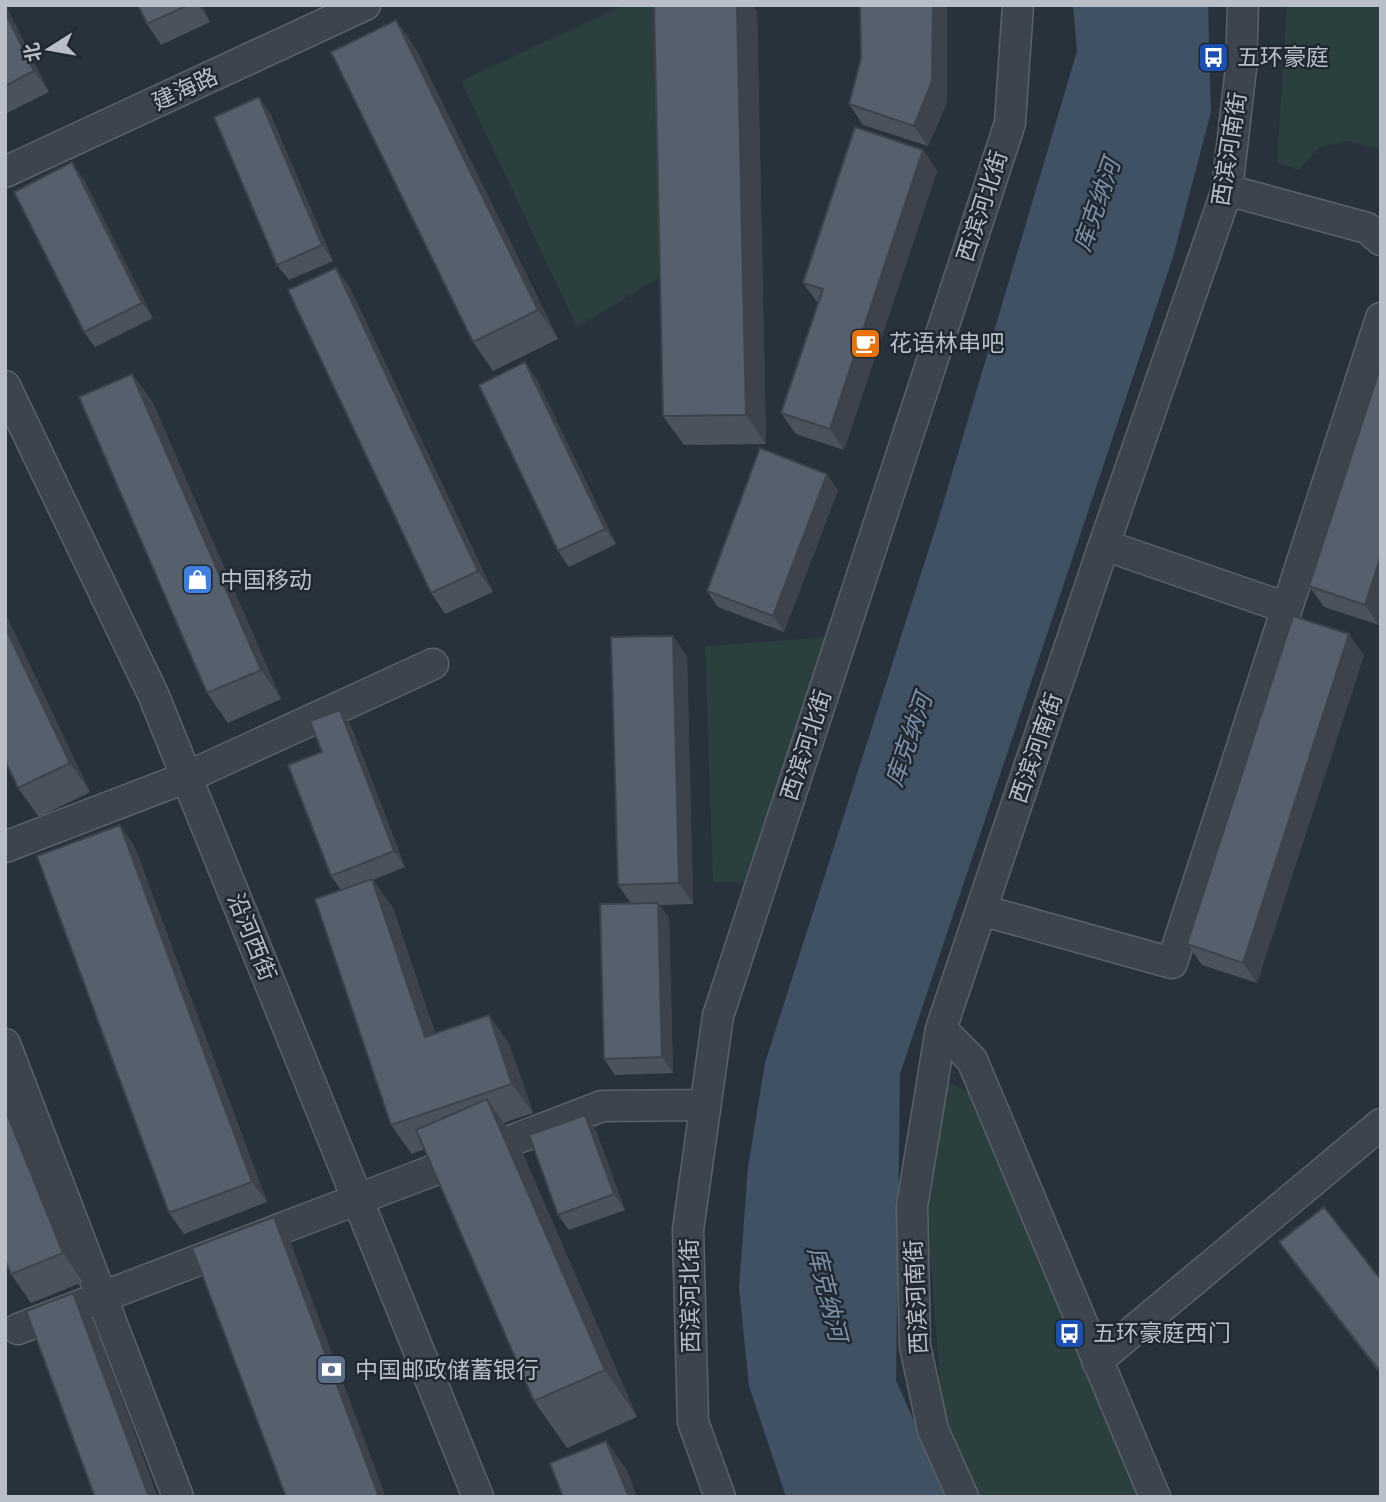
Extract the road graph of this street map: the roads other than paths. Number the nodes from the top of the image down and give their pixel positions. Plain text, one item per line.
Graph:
1 (365, 5) edge
2 (1018, 5) edge
3 (1243, 5) edge
4 (5, 172) edge
5 (1227, 190) junction
6 (1381, 240) edge
7 (1381, 318) edge
8 (5, 386) edge
9 (1104, 545) junction
10 (1287, 608) junction
11 (433, 664) dead end
12 (187, 777) junction
13 (5, 847) edge
14 (981, 910) junction
15 (941, 1029) junction
16 (5, 1044) edge
17 (705, 1105) junction
18 (1381, 1124) edge
19 (359, 1200) junction
20 (102, 1297) junction
21 (18, 1329) dead end
22 (1097, 1361) junction
23 (178, 1497) edge
24 (478, 1497) edge
25 (720, 1497) edge
26 (963, 1497) edge
27 (1155, 1497) edge

1 - 4 street, 建海路
2 - 17 street, 西滨河北街
3 - 5 street, 西滨河南街
5 - 6 street
5 - 9 street, 西滨河南街
7 - 10 street
8 - 12 street, 沿河西街
9 - 10 street
9 - 14 street, 西滨河南街
10 - 14 street
11 - 12 street
12 - 13 street
12 - 19 street, 沿河西街
14 - 15 street, 西滨河南街
15 - 22 street
15 - 26 street, 西滨河南街
16 - 20 street
17 - 19 street
17 - 25 street, 西滨河北街
18 - 22 street
19 - 20 street
19 - 24 street, 沿河西街
20 - 21 street
20 - 23 street
22 - 27 street

